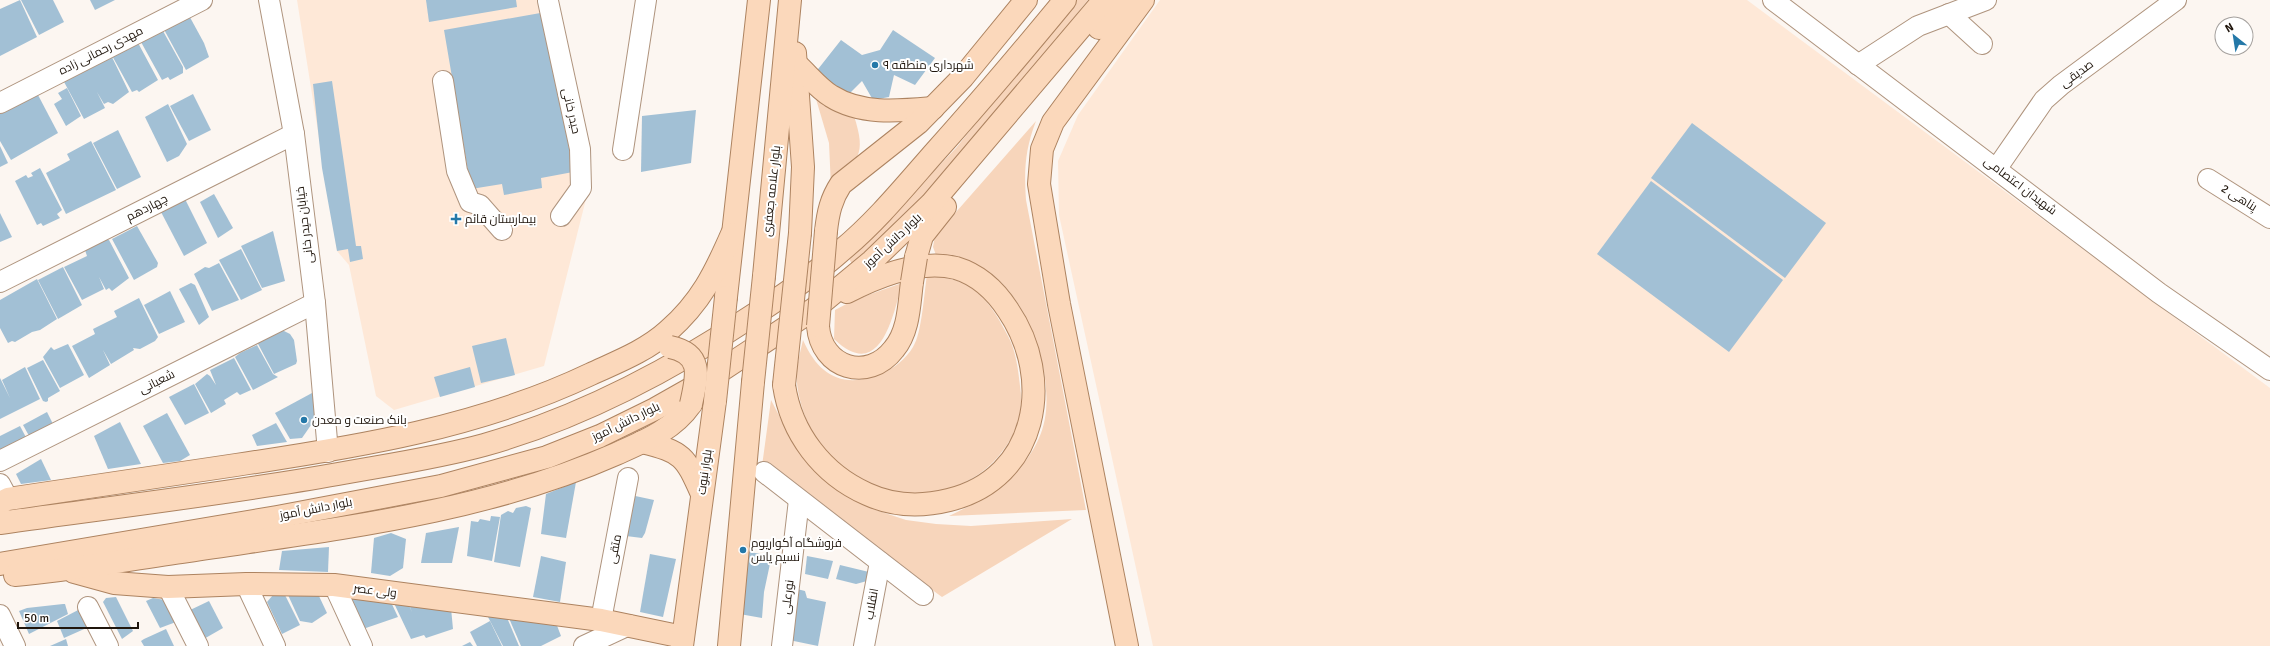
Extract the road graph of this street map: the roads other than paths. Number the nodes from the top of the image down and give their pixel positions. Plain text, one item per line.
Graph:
1 (202, 0) edge
2 (269, 0) edge
3 (646, 0) edge
4 (759, 0) edge
5 (1026, 0) edge
6 (1065, 0) edge
7 (1104, 0) edge
8 (1122, 0) edge
9 (1143, 0) edge
10 (1773, 0) edge
11 (1986, 0) edge
12 (2176, 0) edge
13 (548, 1) dead end
14 (789, 8) edge
15 (1949, 14) junction
16 (1982, 44) dead end
17 (1858, 65) junction
18 (797, 66) junction
19 (443, 81) dead end
20 (0, 103) edge
21 (933, 108) junction
22 (294, 134) junction
23 (623, 150) dead end
24 (1997, 168) junction
25 (2208, 178) dead end
26 (561, 216) dead end
27 (2270, 218) edge
28 (502, 230) dead end
29 (732, 234) junction
30 (0, 282) edge
31 (315, 303) junction
32 (816, 317) junction
33 (642, 350) junction
34 (2270, 370) edge
35 (642, 442) junction
36 (328, 452) junction
37 (0, 461) edge
38 (764, 472) dead end
39 (628, 478) dead end
40 (702, 494) junction
41 (3, 496) edge
42 (799, 500) junction
43 (0, 523) edge
44 (880, 562) junction
45 (0, 564) edge
46 (67, 570) junction
47 (0, 576) edge
48 (246, 584) junction
49 (334, 586) junction
50 (168, 587) junction
51 (923, 595) dead end
52 (88, 608) dead end
53 (0, 615) edge
54 (601, 620) junction
55 (629, 625) junction
56 (682, 642) edge
57 (15, 646) edge
58 (108, 646) edge
59 (198, 646) edge
60 (275, 646) edge
61 (362, 646) edge
62 (584, 646) edge
63 (728, 646) edge
64 (782, 646) edge
65 (864, 646) edge
66 (1127, 646) edge

1 - 20 street, مهدی رحمانی زاده
2 - 22 street, خیابان حیدر خانی
3 - 23 street
4 - 29 main road
5 - 21 main road
6 - 43 main road
7 - 32 main road, بلوار دانش آموز
8 - 32 main road, bridge
9 - 66 main road
10 - 17 street, شهیدان اعتصامی
11 - 15 street
12 - 24 street, صدیقی
13 - 26 street, حیدر خانی
14 - 18 main road
14 - 63 main road, بلوار علامه جعفری, bridge
15 - 16 street
15 - 17 street
17 - 24 street, شهیدان اعتصامی
18 - 21 main road
18 - 32 main road, bridge
19 - 28 street
21 - 32 main road, bridge
22 - 30 street, چهاردهم
22 - 31 street, خیابان حیدر خانی
24 - 34 street, شهیدان اعتصامی
25 - 27 street, پناهی 2
29 - 33 main road
29 - 40 main road, بلوار نبوت, bridge
31 - 36 street, خیابان حیدر خانی
31 - 37 street, شعبانی
32 - 45 main road, بلوار دانش آموز
33 - 35 main road, bridge
33 - 36 main road
35 - 40 main road
35 - 46 main road
36 - 41 main road
38 - 42 street
39 - 54 street, متقی
40 - 56 main road, بلوار نبوت
42 - 44 street
42 - 64 street, نورعلی
44 - 51 street
44 - 65 street, انقلاب
46 - 47 main road
46 - 50 main road, ولی عصر
48 - 49 main road, ولی عصر
48 - 50 main road, ولی عصر
48 - 60 street
49 - 54 main road, ولی عصر
49 - 61 street
50 - 59 street
52 - 58 street
53 - 57 street
54 - 55 main road, ولی عصر
55 - 56 main road, ولی عصر
55 - 62 street

